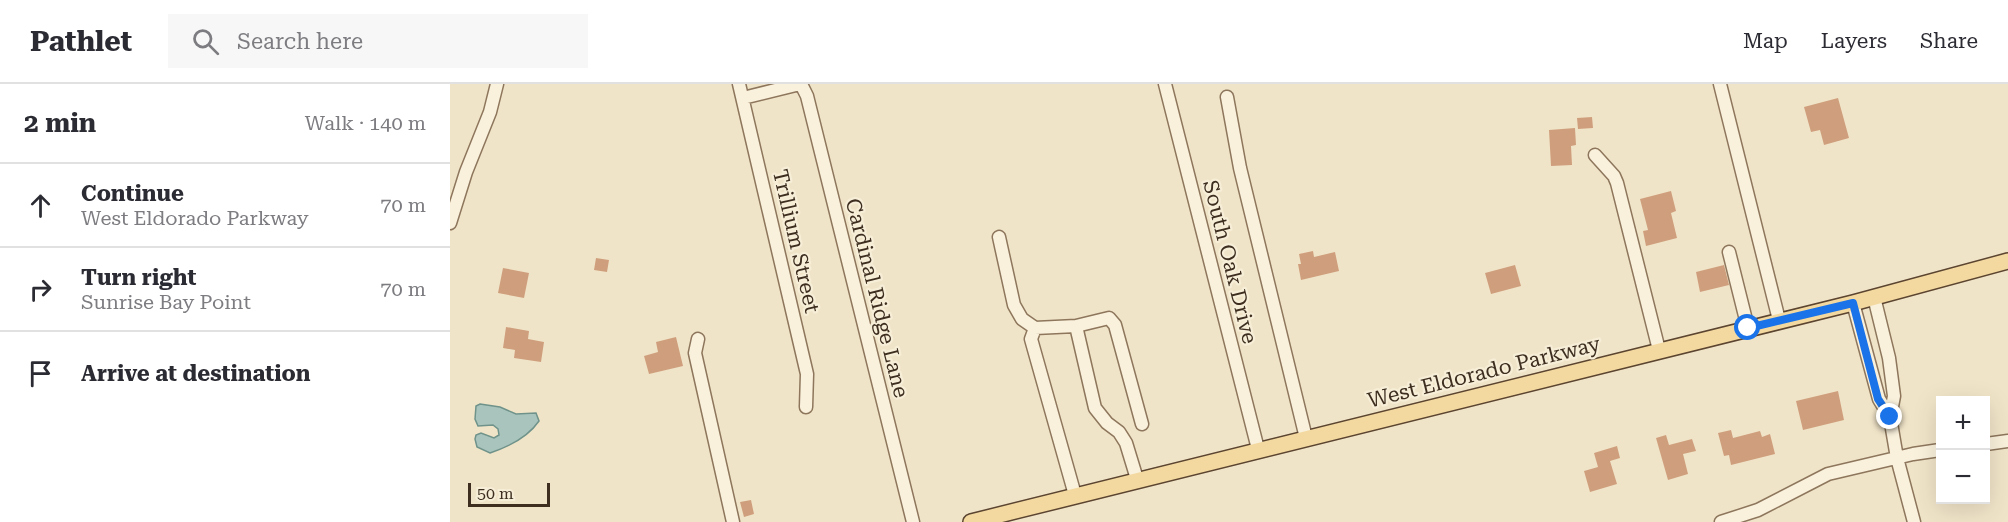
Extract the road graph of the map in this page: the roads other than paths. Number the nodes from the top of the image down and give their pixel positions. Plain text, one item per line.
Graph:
1 (497, 84) edge
2 (739, 84) edge
3 (801, 84) edge
4 (1165, 84) edge
5 (1720, 84) edge
6 (1227, 97) dead end
7 (743, 98) junction
8 (1595, 155) dead end
9 (450, 223) edge
10 (999, 237) dead end
11 (1729, 252) dead end
12 (2008, 261) edge
13 (1874, 297) junction
14 (1853, 303) junction
15 (1779, 320) junction
16 (1076, 326) junction
17 (1035, 328) junction
18 (1748, 328) junction
19 (698, 339) dead end
20 (1659, 350) junction
21 (806, 407) dead end
22 (1890, 417) junction
23 (1142, 424) dead end
24 (1306, 438) junction
25 (2008, 441) edge
26 (1990, 443) edge
27 (1258, 449) junction
28 (1936, 451) edge
29 (1897, 458) junction
30 (1137, 479) junction
31 (1075, 495) junction
32 (734, 522) edge
33 (914, 522) edge
34 (970, 522) edge
35 (1721, 522) edge
36 (1914, 522) edge

1 - 9 street
2 - 7 street, Trillium Street
3 - 7 street
3 - 33 street, Cardinal Ridge Lane
4 - 27 street, South Oak Drive
5 - 15 street
6 - 24 street
7 - 21 street, Trillium Street
8 - 20 street
10 - 17 street
11 - 18 street
12 - 13 main road, West Eldorado Parkway
13 - 14 main road, West Eldorado Parkway
13 - 22 street
14 - 15 main road, West Eldorado Parkway
14 - 22 street
15 - 18 main road, West Eldorado Parkway
16 - 17 street
16 - 23 street
16 - 30 street
17 - 31 street
18 - 20 main road, West Eldorado Parkway
19 - 32 street
20 - 24 main road, West Eldorado Parkway
22 - 29 street
24 - 27 main road, West Eldorado Parkway
25 - 26 street
27 - 30 main road, West Eldorado Parkway
28 - 29 street
29 - 35 street
29 - 36 street
30 - 31 main road, West Eldorado Parkway
31 - 34 main road, West Eldorado Parkway

